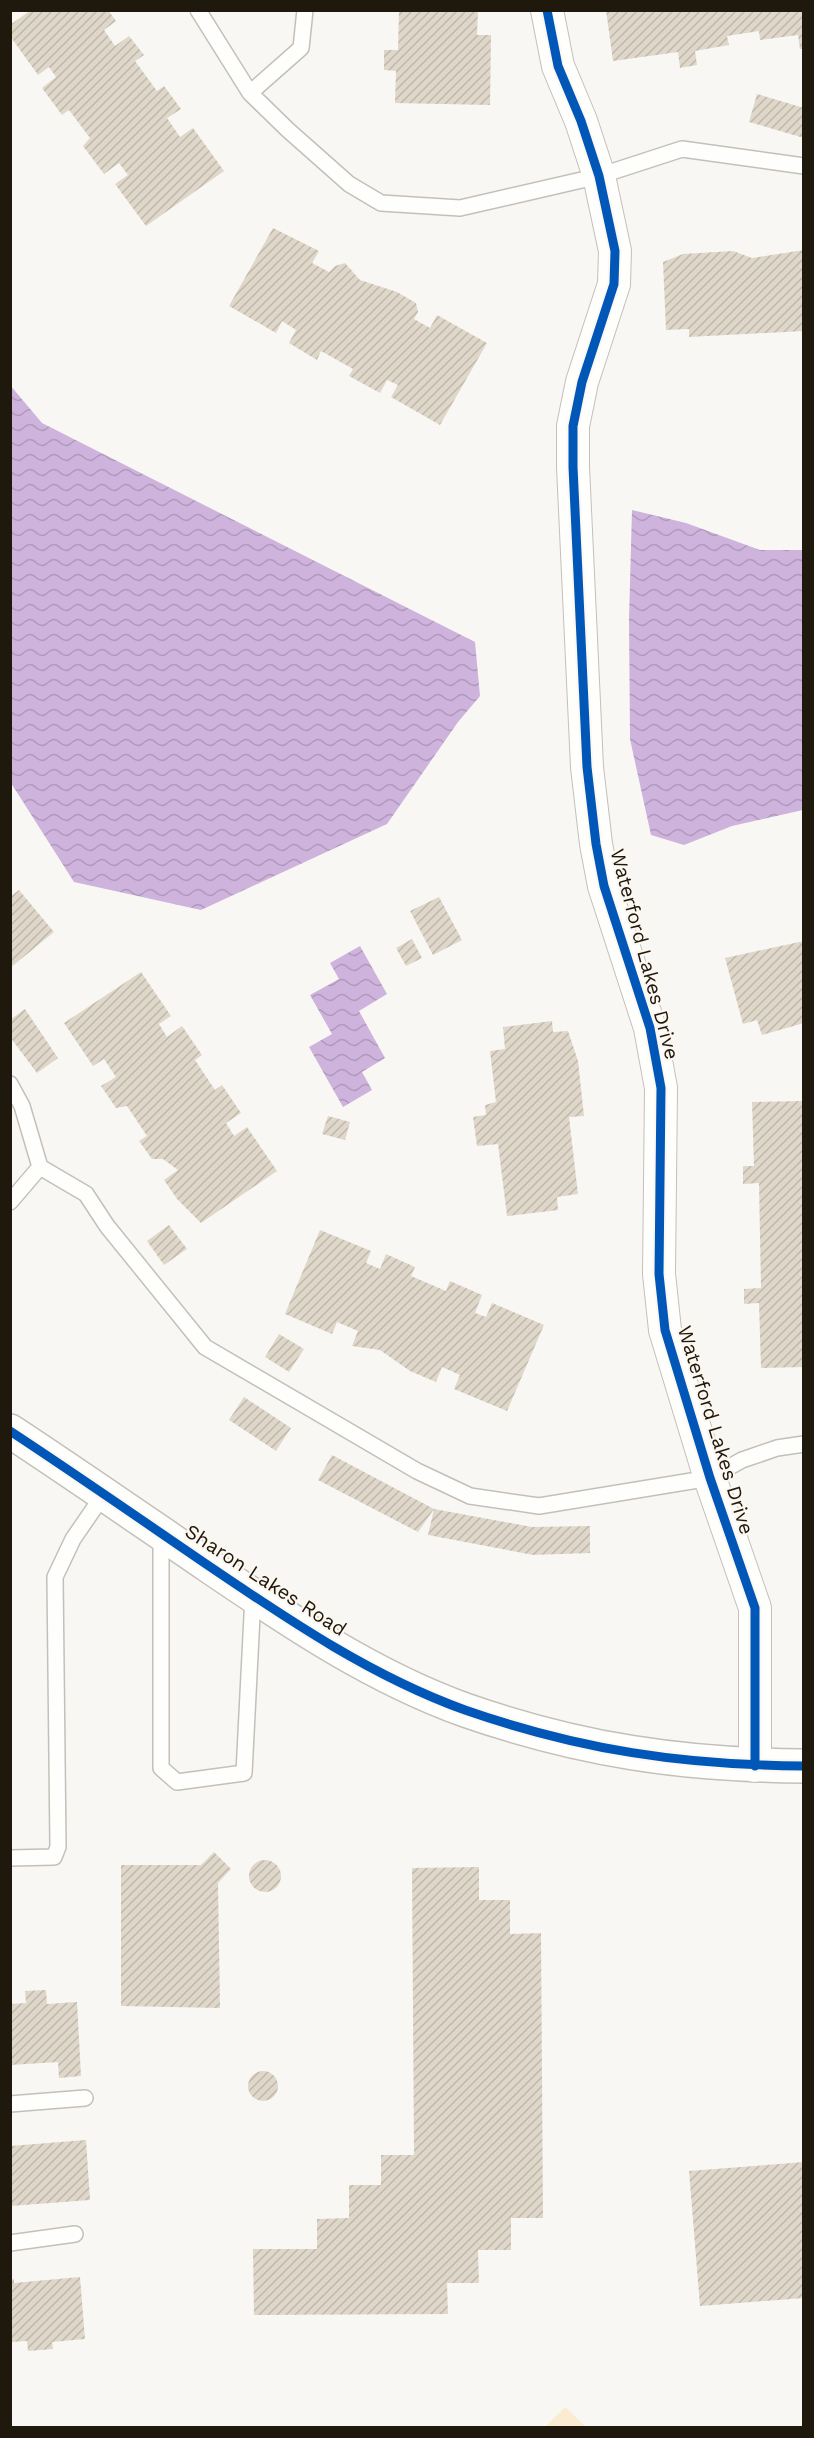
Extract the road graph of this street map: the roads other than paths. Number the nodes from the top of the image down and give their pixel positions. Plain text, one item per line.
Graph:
1 (198, 10) edge
2 (304, 10) edge
3 (547, 10) edge
4 (250, 93) junction
5 (804, 166) edge
6 (599, 176) junction
7 (10, 1084) edge
8 (40, 1167) junction
9 (10, 1202) edge
10 (10, 1431) edge
11 (804, 1444) edge
12 (710, 1478) junction
13 (104, 1494) junction
14 (161, 1533) junction
15 (253, 1596) junction
16 (755, 1766) junction
17 (804, 1766) edge
18 (10, 1858) edge
19 (85, 2098) dead end
20 (10, 2104) edge
21 (75, 2234) dead end
22 (10, 2243) edge

1 - 4 lane
2 - 4 lane
3 - 6 street, Waterford Lakes Drive
4 - 6 lane
5 - 6 lane
6 - 12 street, Waterford Lakes Drive
7 - 8 lane
8 - 9 lane
8 - 12 lane
10 - 13 street, Sharon Lakes Road
11 - 12 lane
12 - 16 street, Waterford Lakes Drive
13 - 14 street, Sharon Lakes Road
13 - 18 lane
14 - 15 street, Sharon Lakes Road
14 - 15 lane
15 - 16 street, Sharon Lakes Road
16 - 17 street, Sharon Lakes Road
19 - 20 lane
21 - 22 lane

